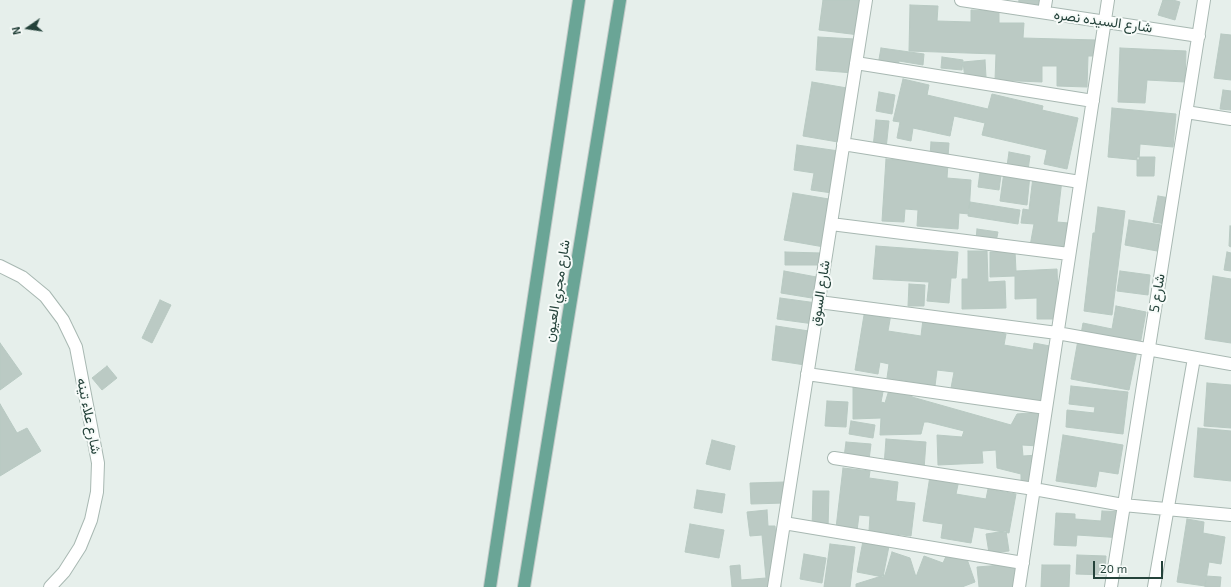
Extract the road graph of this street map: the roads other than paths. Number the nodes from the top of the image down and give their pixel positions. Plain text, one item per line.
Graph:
1 (579, 0) edge
2 (620, 0) edge
3 (866, 0) edge
4 (1046, 0) edge
5 (1108, 0) edge
6 (1204, 0) edge
7 (969, 1) edge
8 (1044, 12) junction
9 (1105, 21) junction
10 (1198, 36) junction
11 (856, 63) junction
12 (1093, 101) junction
13 (1186, 112) junction
14 (1231, 119) edge
15 (844, 144) junction
16 (1080, 182) junction
17 (831, 224) junction
18 (1069, 254) junction
19 (0, 266) edge
20 (818, 302) junction
21 (1057, 333) junction
22 (1148, 349) junction
23 (1194, 358) junction
24 (1231, 364) edge
25 (807, 374) junction
26 (1046, 408) junction
27 (834, 458) dead end
28 (1034, 489) junction
29 (1123, 505) junction
30 (1168, 510) junction
31 (1231, 515) edge
32 (784, 523) junction
33 (1023, 563) junction
34 (50, 587) edge
35 (490, 587) edge
36 (524, 587) edge
37 (774, 587) edge
38 (1019, 587) edge
39 (1110, 587) edge
40 (1154, 587) edge

1 - 35 main road, شارع مجري العيون
2 - 36 main road, شارع مجري العيون
3 - 11 street, شارع السوق
4 - 8 street
5 - 9 street
6 - 10 street, شارع 5
7 - 8 street, شارع السيده نصره
8 - 9 street, شارع السيده نصره
9 - 10 street, شارع السيده نصره
9 - 12 street
10 - 13 street, شارع 5
11 - 12 street
11 - 15 street, شارع السوق
12 - 16 street
13 - 14 street
13 - 22 street, شارع 5
15 - 16 street
15 - 17 street, شارع السوق
16 - 18 street
17 - 18 street
17 - 20 street, شارع السوق
18 - 21 street
19 - 34 street, شارع علاء تينه
20 - 21 street
20 - 25 street, شارع السوق
21 - 22 street
21 - 26 street
22 - 23 street
22 - 29 street, شارع 5
23 - 24 street
23 - 30 street
25 - 26 street
25 - 32 street, شارع السوق
26 - 28 street
27 - 28 street
28 - 29 street
28 - 33 street
29 - 30 street
29 - 39 street, شارع 5
30 - 31 street
30 - 40 street
32 - 33 street
32 - 37 street, شارع السوق
33 - 38 street

